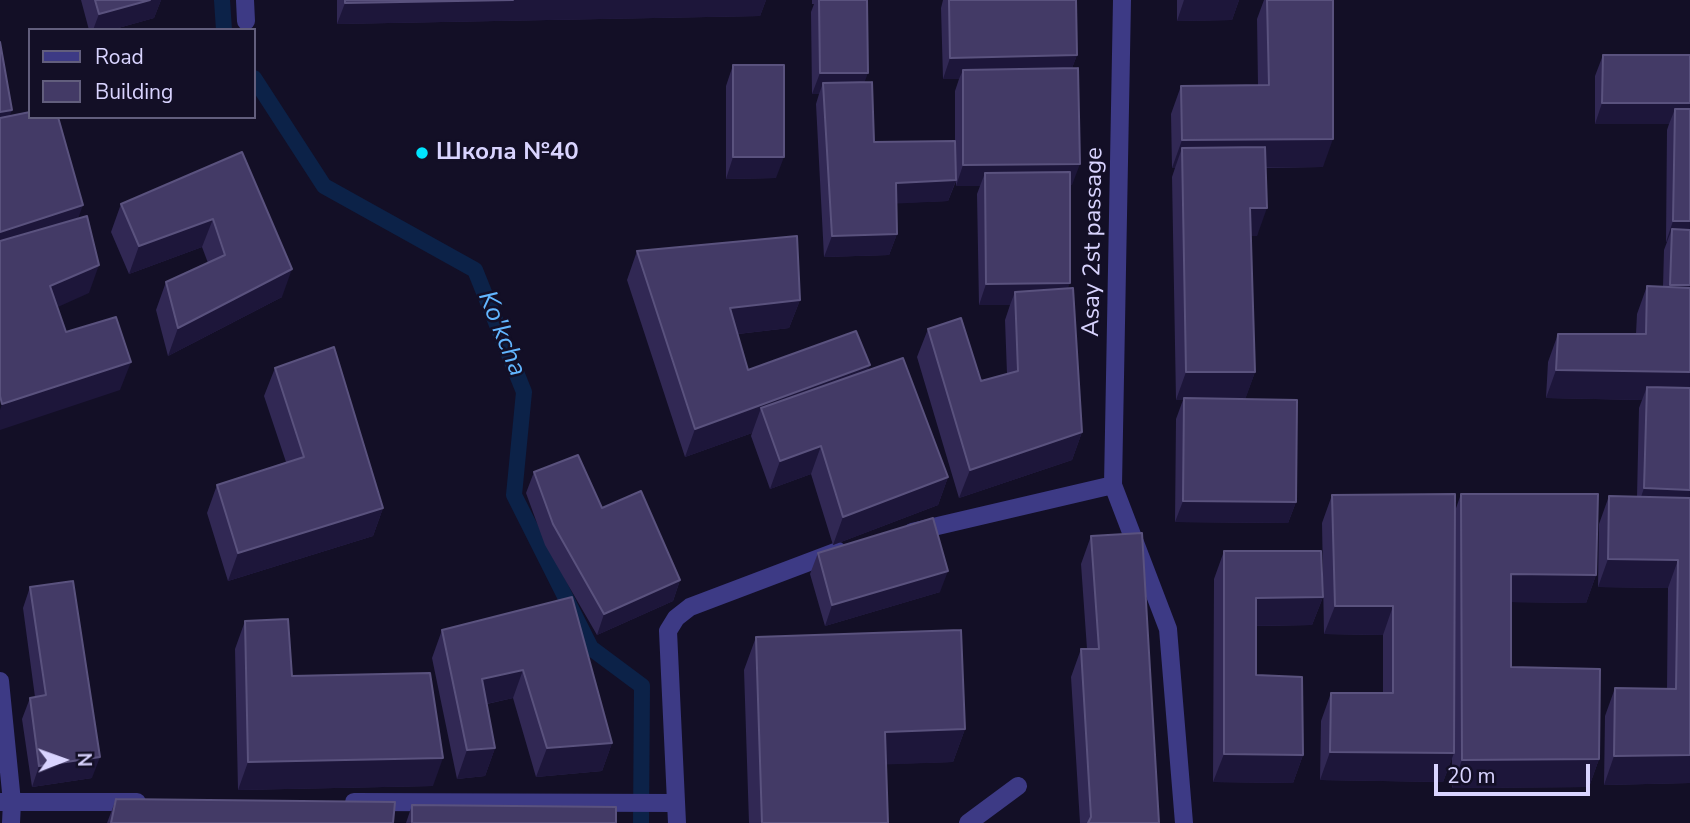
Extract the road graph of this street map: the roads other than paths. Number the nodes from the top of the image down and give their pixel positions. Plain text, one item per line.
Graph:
1 (245, 0) edge
2 (1122, 0) edge
3 (246, 21) dead end
4 (1113, 485) junction
5 (897, 536) edge
6 (857, 545) edge
7 (0, 681) edge
8 (1018, 786) dead end
9 (6, 802) edge
10 (151, 802) edge
11 (332, 802) edge
12 (676, 803) junction
13 (11, 823) edge
14 (677, 823) edge
15 (968, 823) edge
16 (1184, 823) edge

1 - 3 street
2 - 4 street, Asay 2st passage
4 - 5 street
4 - 16 street
6 - 12 street
7 - 9 street
8 - 15 street
9 - 10 street
9 - 13 street
11 - 12 street
12 - 14 street

